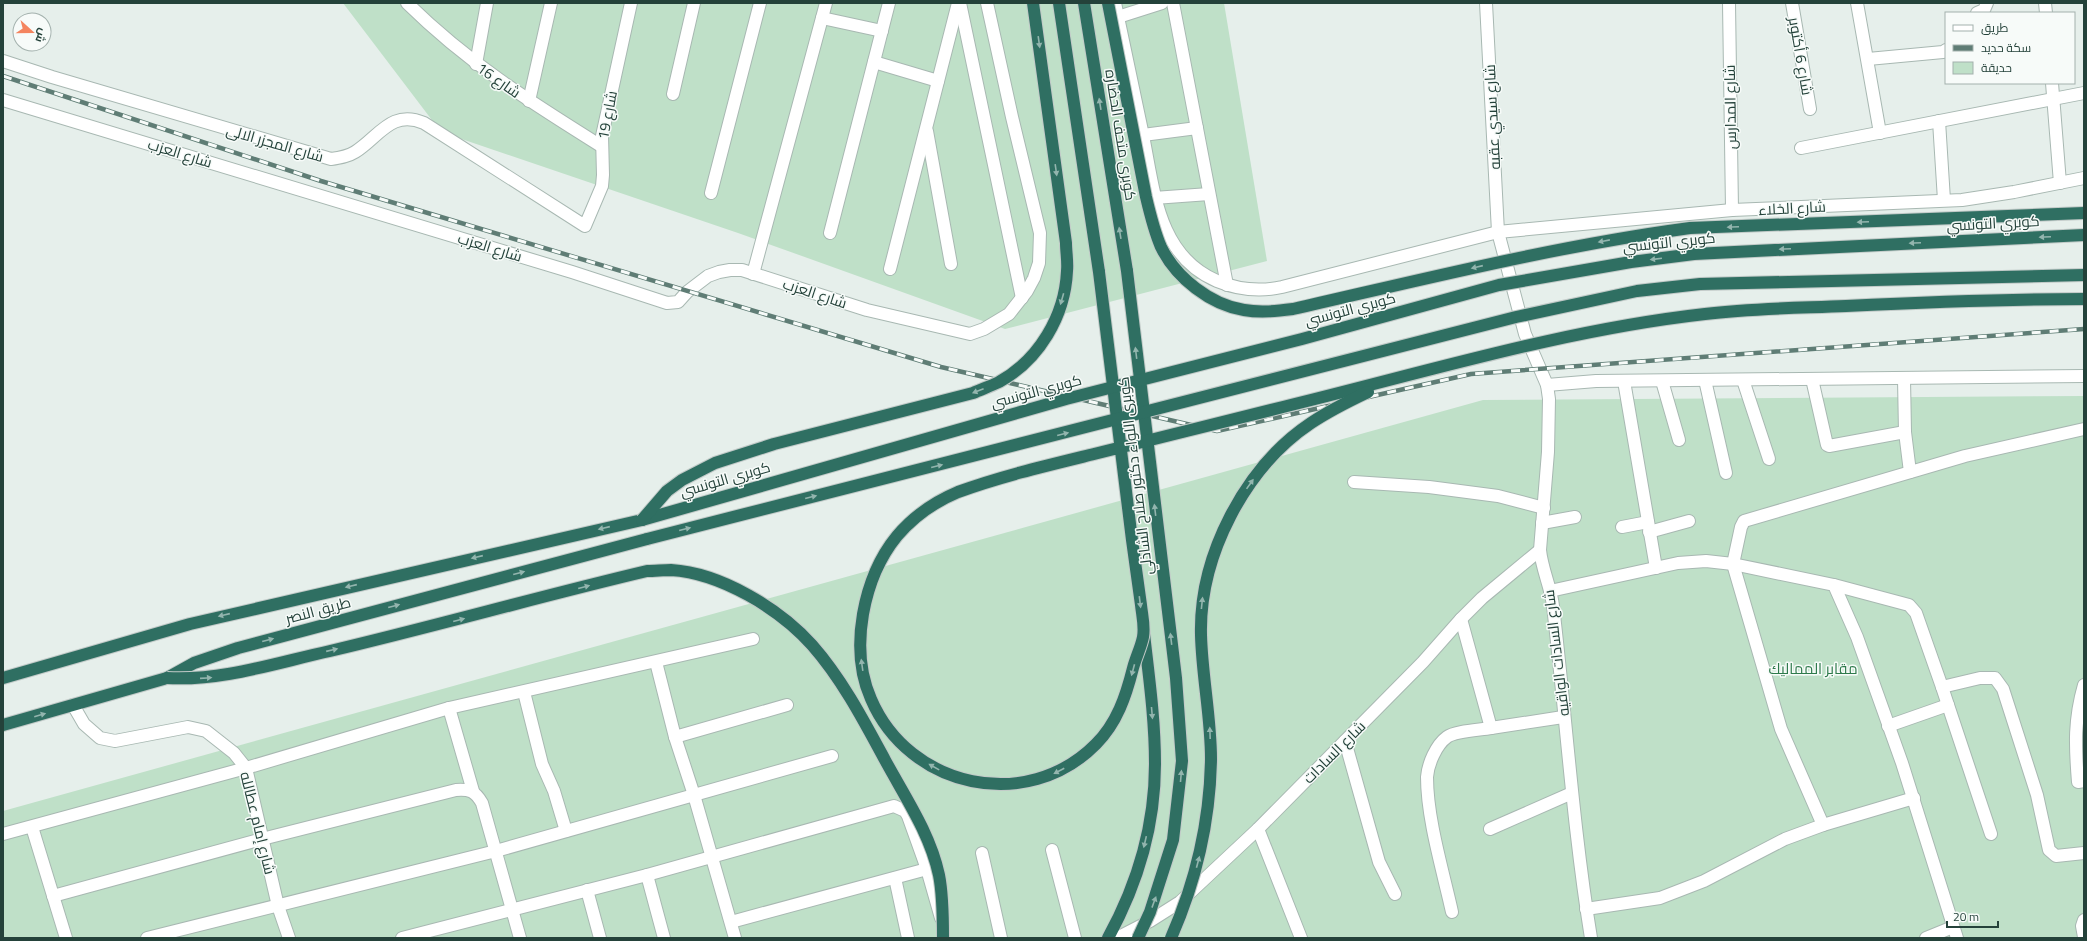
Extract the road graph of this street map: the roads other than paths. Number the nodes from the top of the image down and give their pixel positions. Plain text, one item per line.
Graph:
1 (407, 3) edge
2 (487, 3) edge
3 (551, 3) edge
4 (631, 3) edge
5 (694, 3) edge
6 (760, 3) edge
7 (826, 3) edge
8 (889, 3) edge
9 (959, 3) edge
10 (987, 3) edge
11 (1033, 3) edge
12 (1059, 3) edge
13 (1084, 3) edge
14 (1108, 3) edge
15 (1115, 3) edge
16 (1162, 3) edge
17 (1173, 3) edge
18 (1486, 3) edge
19 (1729, 3) edge
20 (1792, 3) edge
21 (1858, 3) edge
22 (1987, 3) edge
23 (1979, 12) edge
24 (1118, 17) junction
25 (822, 18) junction
26 (882, 31) junction
27 (1945, 51) edge
28 (1868, 59) junction
29 (3, 61) edge
30 (874, 62) junction
31 (476, 64) junction
32 (938, 81) junction
33 (2052, 84) edge
34 (2084, 93) edge
35 (673, 94) dead end
36 (2053, 98) junction
37 (3, 100) edge
38 (529, 101) junction
39 (1810, 110) dead end
40 (1939, 121) junction
41 (926, 126) junction
42 (1197, 128) junction
43 (1880, 133) junction
44 (1143, 135) junction
45 (601, 146) junction
46 (1801, 148) dead end
47 (2084, 178) edge
48 (2060, 183) junction
49 (710, 193) dead end
50 (1209, 194) junction
51 (1154, 198) junction
52 (1944, 200) junction
53 (1732, 210) junction
54 (2084, 213) edge
55 (585, 226) joint
56 (1498, 232) junction
57 (830, 233) dead end
58 (2084, 235) edge
59 (951, 264) dead end
60 (890, 269) dead end
61 (1126, 271) joint
62 (753, 274) junction
63 (2084, 275) edge
64 (1228, 285) junction
65 (1022, 298) junction
66 (2084, 299) edge
67 (2084, 376) edge
68 (1397, 379) junction
69 (1812, 379) junction
70 (1904, 379) junction
71 (1705, 380) junction
72 (1743, 380) junction
73 (1624, 381) junction
74 (1662, 381) junction
75 (1547, 385) junction
76 (2084, 430) edge
77 (1905, 432) junction
78 (1679, 440) dead end
79 (1769, 459) dead end
80 (1910, 472) junction
81 (1726, 473) dead end
82 (1354, 482) dead end
83 (1544, 508) junction
84 (1576, 517) dead end
85 (642, 520) junction
86 (1690, 521) dead end
87 (1542, 523) junction
88 (1622, 527) dead end
89 (1649, 527) junction
90 (1540, 550) junction
91 (1733, 564) junction
92 (1656, 568) junction
93 (1834, 585) junction
94 (1550, 591) junction
95 (1461, 619) junction
96 (1144, 633) junction
97 (753, 640) dead end
98 (656, 662) junction
99 (3, 678) edge
100 (167, 678) junction
101 (2084, 685) edge
102 (1942, 687) junction
103 (524, 692) junction
104 (73, 705) junction
105 (787, 705) dead end
106 (1948, 705) junction
107 (449, 708) junction
108 (2081, 708) edge
109 (1563, 717) junction
110 (3, 725) edge
111 (1888, 726) junction
112 (1491, 728) junction
113 (675, 737) junction
114 (1345, 741) junction
115 (832, 756) dead end
116 (246, 768) junction
117 (2084, 781) edge
118 (473, 791) junction
119 (1572, 793) junction
120 (694, 795) junction
121 (1914, 798) junction
122 (1823, 824) junction
123 (32, 827) junction
124 (1258, 829) junction
125 (1490, 829) dead end
126 (566, 831) junction
127 (3, 834) edge
128 (1991, 834) dead end
129 (262, 839) junction
130 (1052, 850) dead end
131 (496, 851) junction
132 (982, 853) dead end
133 (2084, 853) edge
134 (712, 857) junction
135 (927, 869) junction
136 (647, 875) junction
137 (895, 878) junction
138 (587, 890) junction
139 (1395, 894) dead end
140 (53, 896) junction
141 (278, 906) junction
142 (513, 909) junction
143 (1586, 909) junction
144 (1452, 912) dead end
145 (2084, 920) edge
146 (731, 922) junction
147 (1955, 932) edge
148 (2084, 937) edge
149 (66, 938) edge
150 (148, 938) edge
151 (289, 938) edge
152 (402, 938) edge
153 (520, 938) edge
154 (600, 938) edge
155 (664, 938) edge
156 (735, 938) edge
157 (908, 938) edge
158 (943, 938) edge
159 (946, 938) edge
160 (1001, 938) edge
161 (1076, 938) edge
162 (1108, 938) edge
163 (1117, 938) edge
164 (1138, 938) edge
165 (1171, 938) edge
166 (1301, 938) edge
167 (1591, 938) edge
168 (1926, 938) edge

1 - 31 street, شارع 16
2 - 31 street
3 - 38 street
4 - 45 street, شارع 19
5 - 35 street
6 - 49 street
7 - 25 street
8 - 26 street
9 - 32 street
9 - 65 street
10 - 65 street
11 -> 85 highway, bridge
12 -> 96 highway, كوبرى اللواء دكتور صلاح الشاذلي, bridge
61 -> 13 highway, كوبرى متحف الحضاره
54 -> 14 highway, bridge
15 - 24 street, شارع الخلاء
16 - 24 street
17 - 42 street
18 - 56 street, شارع سيدي عقبه
19 - 53 street, شارع المدارس
20 - 39 street, شارع 6 أكتوبر
21 - 28 street
22 - 23 street
24 - 44 street, شارع الخلاء
25 - 26 street
25 - 62 street
26 - 30 street
27 - 28 street
28 - 43 street
29 - 55 street, شارع المجزر الالى
30 - 32 street
30 - 57 street
31 - 38 street, شارع 16
32 - 41 street
33 - 36 street
34 - 36 street
36 - 40 street
36 - 48 street
37 - 62 street, شارع العزب
38 - 45 street, شارع 16
40 - 43 street
40 - 52 street
41 - 59 street
41 - 60 street
42 - 44 street
42 - 50 street
43 - 46 street
44 - 51 street, شارع الخلاء
45 - 55 street, شارع 19
47 - 48 street, شارع الخلاء
48 - 52 street, شارع الخلاء
50 - 51 street
50 - 64 street
51 - 64 street, شارع الخلاء
52 - 53 street, شارع الخلاء
53 - 56 street, شارع الخلاء
56 - 64 street, شارع الخلاء
56 - 75 street, شارع السادات الواقيه
58 -> 85 highway, كوبري التونسي, bridge
164 -> 61 highway, كوبرى اللواء دكتور صلاح الشاذلي, bridge
62 - 65 street, شارع العزب
100 -> 63 highway, طريق النصر, bridge
66 - 68 highway, bridge
67 - 70 street
96 -> 68 highway, bridge
165 -> 68 highway, bridge
69 - 70 street
69 - 72 street
69 - 77 street
70 - 77 street
71 - 72 street
71 - 74 street
71 - 81 street
72 - 79 street
73 - 74 street
73 - 75 street
73 - 89 street
74 - 78 street
75 - 83 street, شارع السادات الواقيه
76 - 80 street
77 - 80 street
80 - 91 street
82 - 83 street
83 - 87 street, شارع السادات الواقيه
84 - 87 street
85 -> 99 highway, طريق النصر
86 - 89 street
87 - 90 street, شارع السادات الواقيه
88 - 89 street
89 - 92 street
90 - 94 street, شارع السادات الواقيه
90 - 95 street, شارع السادات
91 - 92 street
91 - 93 street
91 - 122 street
92 - 94 street
93 - 102 street
93 - 111 street
94 - 109 street, شارع السادات الواقيه
95 - 112 street
95 - 114 street, شارع السادات
96 -> 162 highway, كوبرى اللواء دكتور صلاح الشاذلي
97 - 98 street
98 - 103 street
98 - 113 street
100 - 104 highway, طريق النصر
100 -> 158 highway, bridge
101 - 108 street
102 - 106 street
102 - 133 street
103 - 107 street
103 - 126 street
110 -> 104 highway, طريق النصر
104 - 116 street, شارع إمام عطالله
105 - 113 street
106 - 111 street
106 - 128 street
107 - 116 street
107 - 118 street
108 - 117 street
109 - 112 street
109 - 119 street, شارع السادات الواقيه
111 - 121 street
112 - 144 street
113 - 120 street
114 - 124 street, شارع السادات
114 - 139 street
115 - 120 street
116 - 123 street
116 - 129 street, شارع إمام عطالله
118 - 129 street
118 - 131 street
119 - 125 street
119 - 143 street, شارع السادات الواقيه
120 - 126 street
120 - 134 street
121 - 122 street
121 - 147 street
122 - 143 street
123 - 127 street
123 - 140 street
124 - 163 street, شارع السادات
124 - 166 street
126 - 131 street
129 - 140 street
129 - 141 street, شارع إمام عطالله
130 - 161 street
131 - 141 street
131 - 142 street
132 - 160 street
134 - 135 street
134 - 136 street
134 - 146 street
135 - 137 street
135 - 159 street
136 - 138 street
136 - 155 street
137 - 146 street
137 - 157 street
138 - 142 street
138 - 154 street
140 - 149 street
141 - 150 street
141 - 151 street, شارع إمام عطالله
142 - 152 street
142 - 153 street
143 - 167 street, شارع السادات الواقيه
145 - 148 street
146 - 156 street
147 - 168 street

